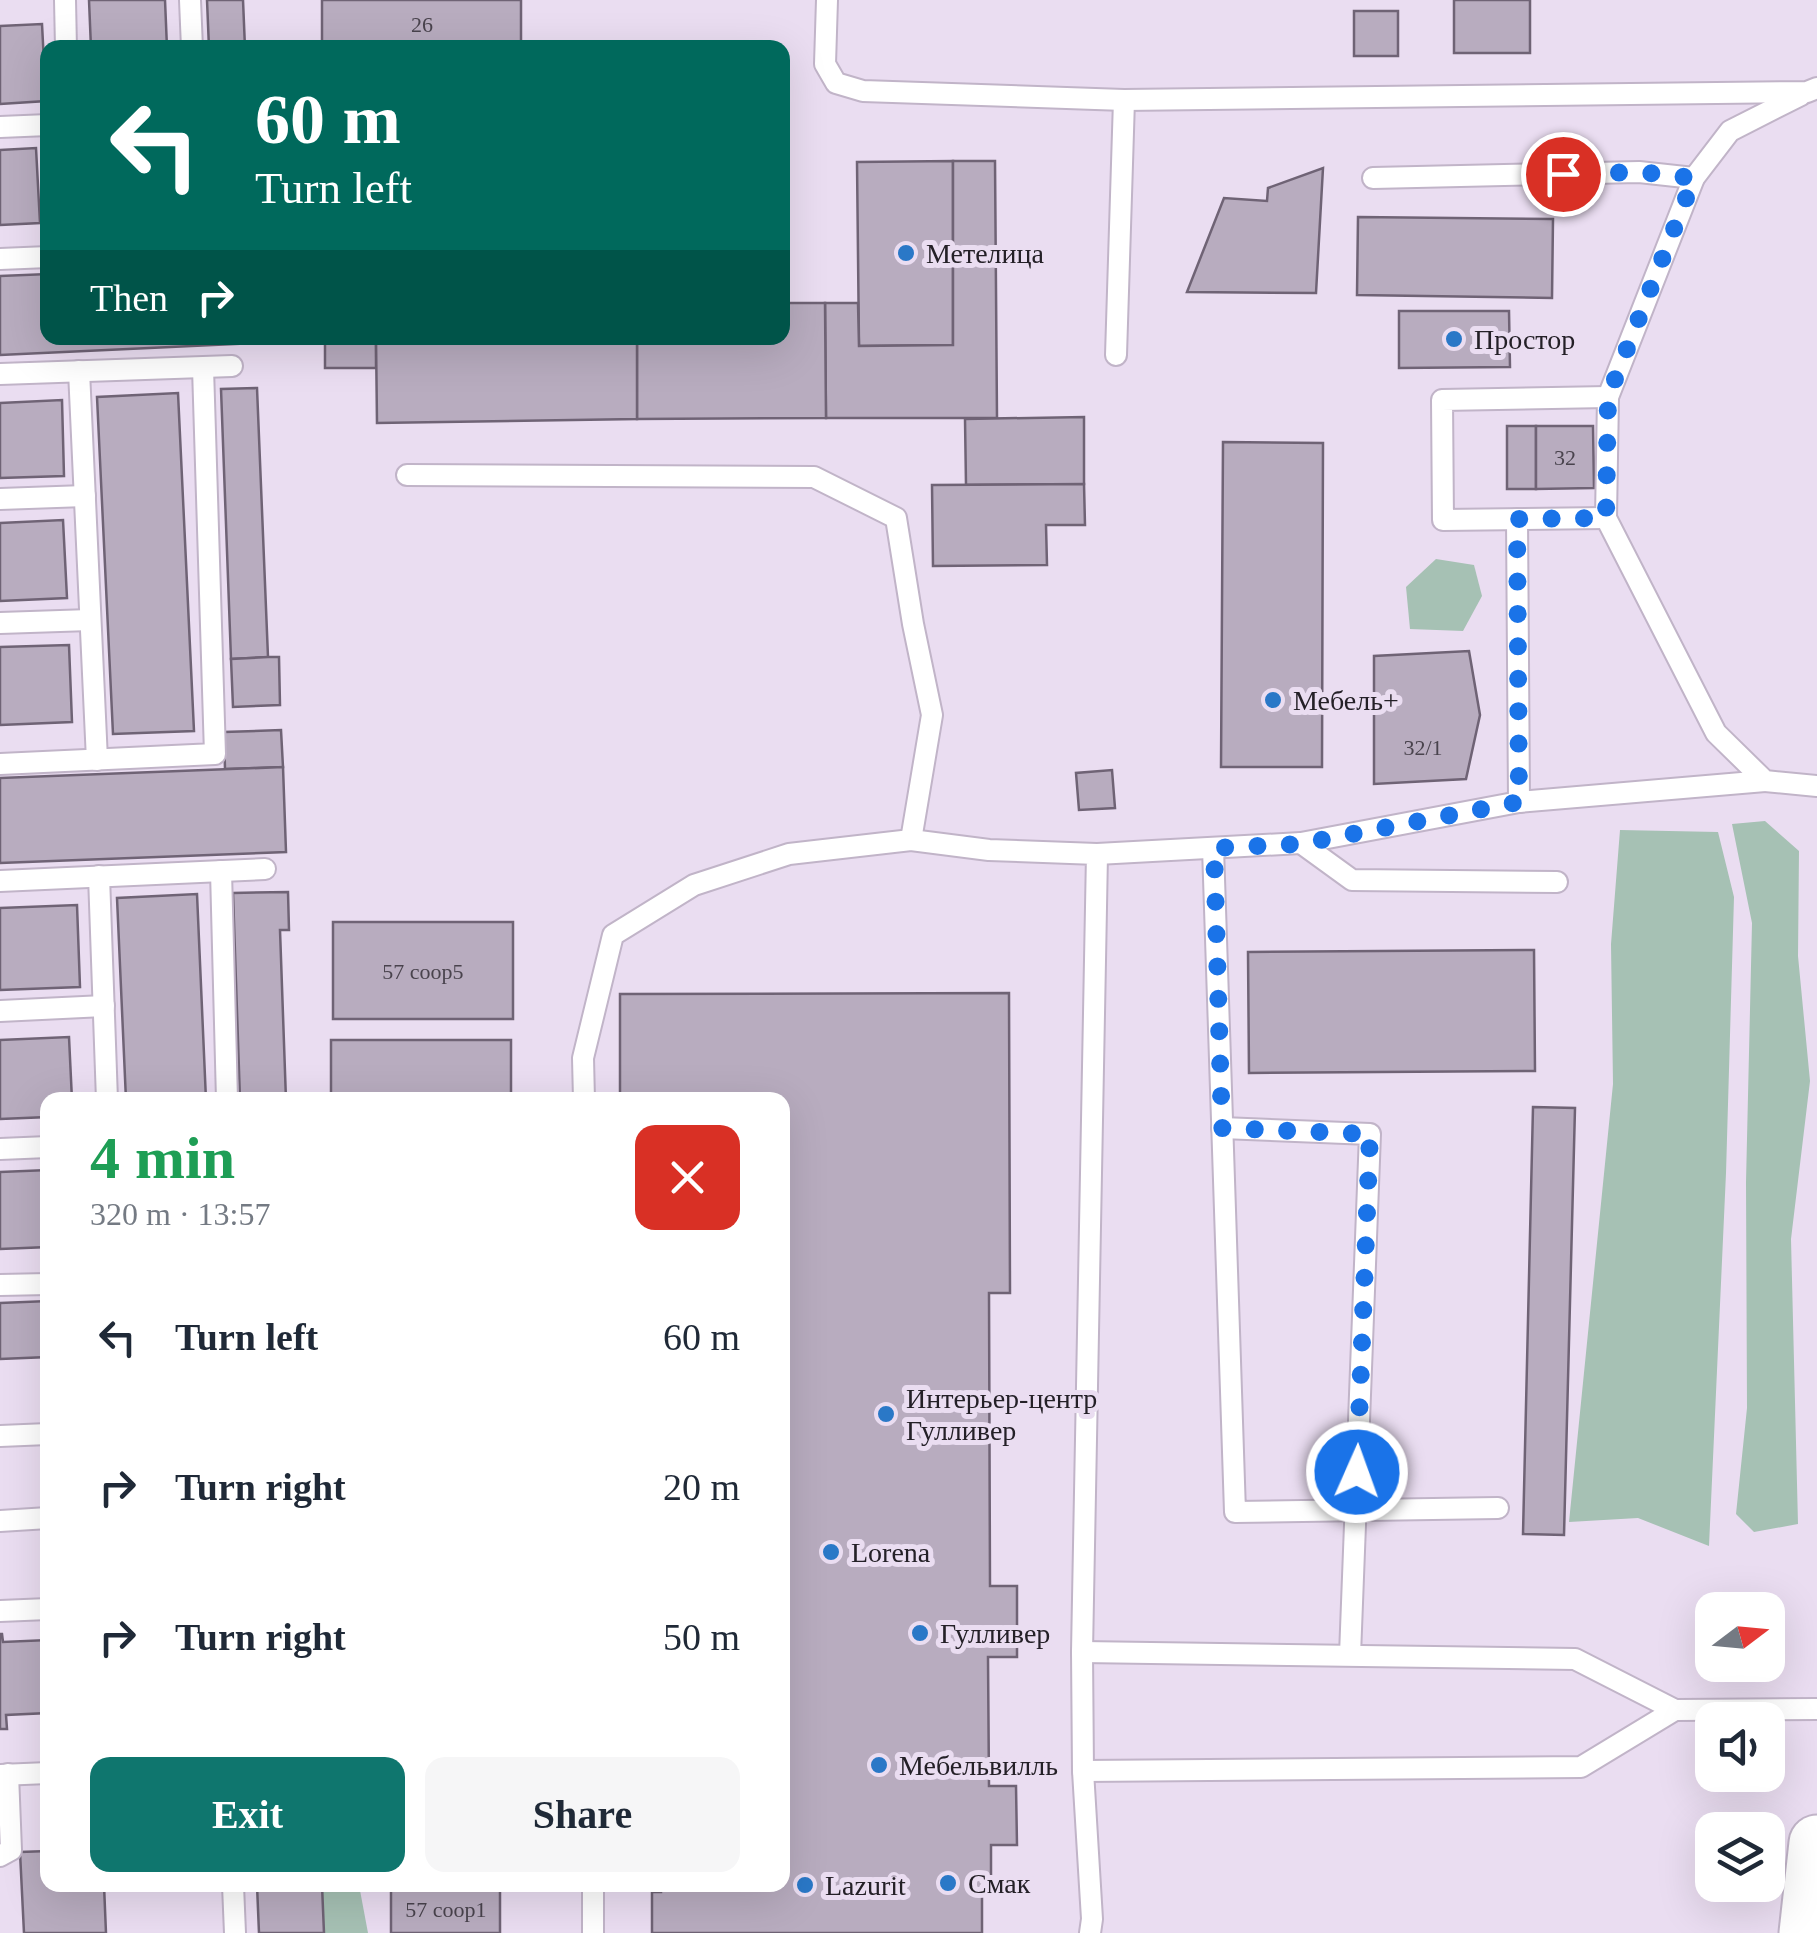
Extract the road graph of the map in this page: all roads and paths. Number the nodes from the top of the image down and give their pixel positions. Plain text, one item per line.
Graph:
1 (64, 0) edge
2 (190, 0) edge
3 (827, 0) edge
4 (66, 40) edge
5 (192, 40) edge
6 (1812, 90) edge
7 (1124, 100) junction
8 (40, 124) edge
9 (0, 127) edge
10 (1373, 178) dead end
11 (1694, 178) junction
12 (40, 257) edge
13 (0, 259) edge
14 (1116, 355) dead end
15 (232, 366) dead end
16 (202, 368) junction
17 (80, 372) junction
18 (0, 374) edge
19 (1608, 397) junction
20 (407, 475) dead end
21 (85, 496) junction
22 (0, 499) edge
23 (1606, 518) junction
24 (1517, 519) junction
25 (90, 620) junction
26 (0, 623) edge
27 (97, 760) junction
28 (0, 764) edge
29 (1765, 781) junction
30 (1817, 786) edge
31 (1519, 802) junction
32 (912, 840) junction
33 (1300, 844) junction
34 (1214, 848) junction
35 (1097, 854) junction
36 (265, 869) dead end
37 (220, 871) junction
38 (99, 876) junction
39 (0, 881) edge
40 (1558, 882) dead end
41 (104, 1006) junction
42 (0, 1011) edge
43 (107, 1092) edge
44 (227, 1092) edge
45 (584, 1092) edge
46 (1222, 1128) junction
47 (40, 1147) edge
48 (0, 1149) edge
49 (40, 1284) edge
50 (0, 1285) edge
51 (40, 1434) edge
52 (0, 1436) edge
53 (1498, 1508) dead end
54 (1356, 1510) junction
55 (40, 1518) edge
56 (0, 1520) edge
57 (40, 1609) edge
58 (0, 1611) edge
59 (1082, 1652) junction
60 (1350, 1655) junction
61 (1817, 1709) edge
62 (1675, 1710) junction
63 (1083, 1771) junction
64 (40, 1773) edge
65 (4, 1774) edge
66 (1817, 1843) edge
67 (0, 1856) edge
68 (233, 1892) edge
69 (593, 1892) edge
70 (235, 1933) edge
71 (594, 1933) edge
72 (1090, 1933) edge
73 (1807, 1933) edge

1 - 4 lane
2 - 5 lane
3 - 7 lane
6 - 7 lane
6 - 11 lane
7 - 14 lane
8 - 9 lane
10 - 11 lane
11 - 19 lane
12 - 13 lane
15 - 16 lane
16 - 17 lane
16 - 27 lane
17 - 18 lane
17 - 21 lane
19 - 23 lane
19 - 24 lane
20 - 32 lane
21 - 22 lane
21 - 25 lane
23 - 24 lane
23 - 29 lane
24 - 31 lane
25 - 26 lane
25 - 27 lane
27 - 28 lane
29 - 30 lane
29 - 31 lane
31 - 33 lane
32 - 35 lane
32 - 45 lane
33 - 34 lane
33 - 40 lane
34 - 35 lane
34 - 46 lane
35 - 59 lane
36 - 37 lane
37 - 38 lane
37 - 44 lane
38 - 39 lane
38 - 41 lane
41 - 42 lane
41 - 43 lane
46 - 54 lane
46 - 54 lane
47 - 48 lane
49 - 50 lane
51 - 52 lane
53 - 54 lane
54 - 60 lane
55 - 56 lane
57 - 58 lane
59 - 60 lane
59 - 63 lane
60 - 62 lane
61 - 62 lane
62 - 63 lane
63 - 72 lane
64 - 65 lane
65 - 67 lane
66 - 73 main road
68 - 70 lane
69 - 71 lane

